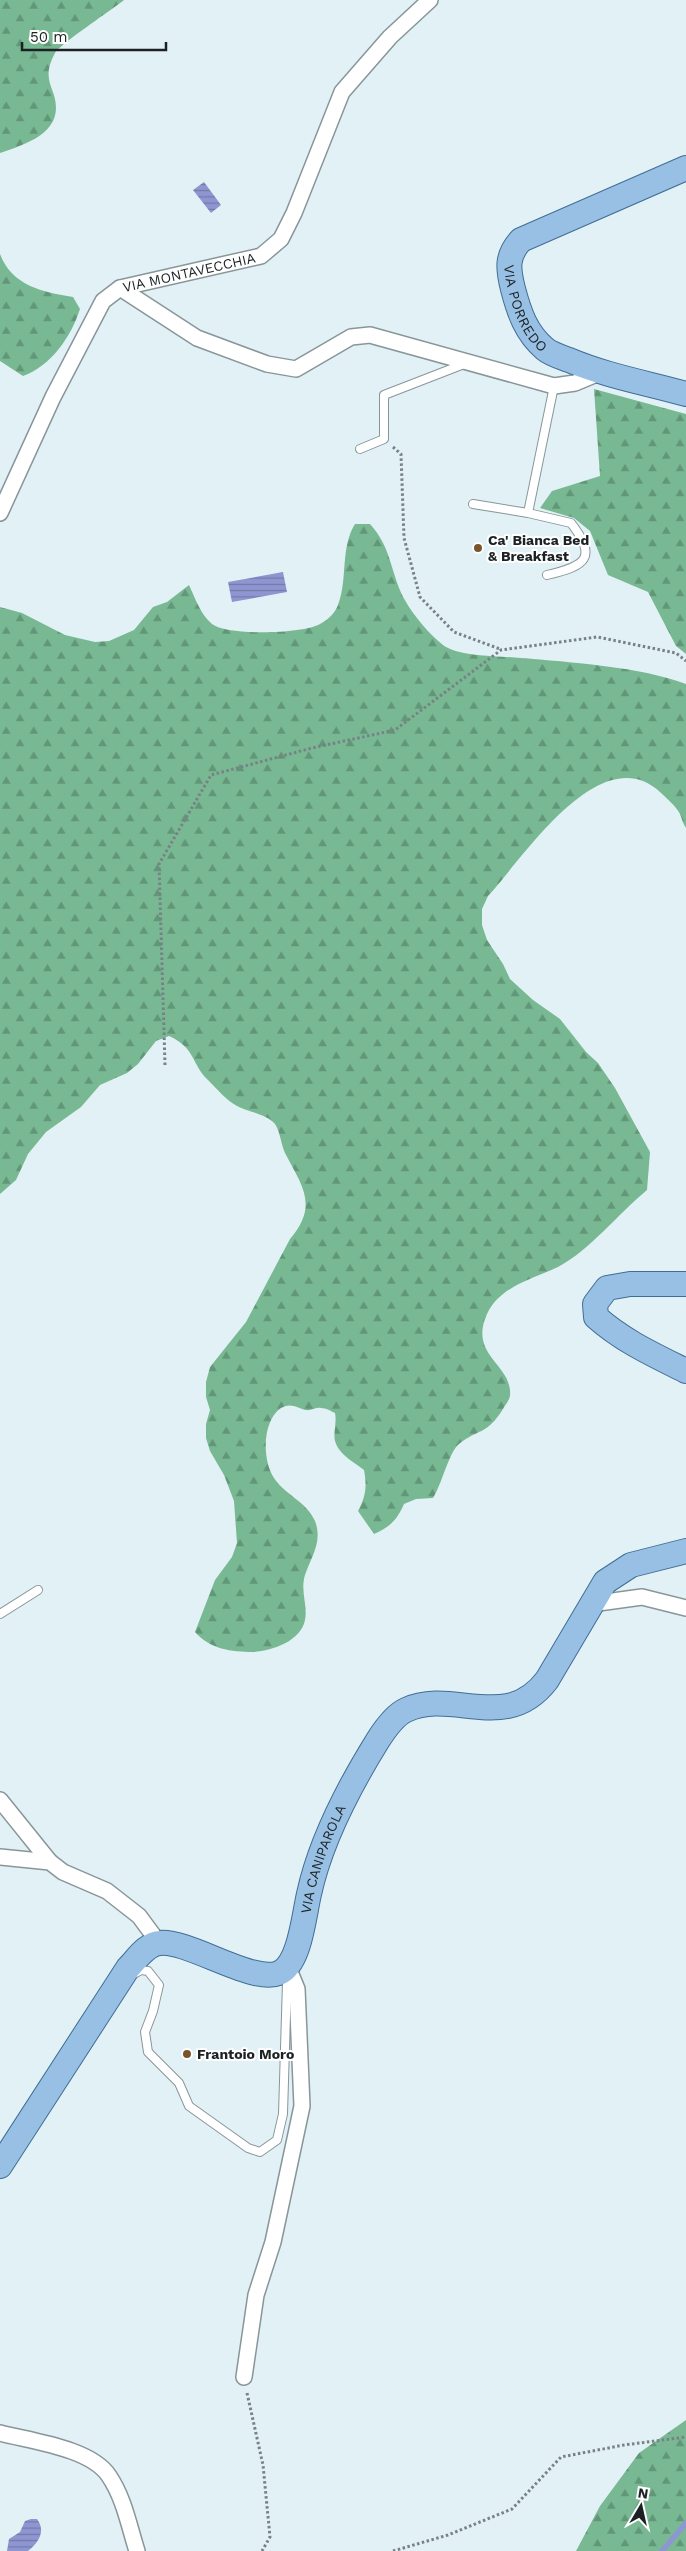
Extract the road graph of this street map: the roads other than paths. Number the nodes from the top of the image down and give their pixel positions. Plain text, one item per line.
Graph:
1 (430, 0) edge
2 (686, 168) edge
3 (120, 288) junction
4 (467, 363) junction
5 (599, 373) junction
6 (554, 386) junction
7 (686, 394) edge
8 (360, 449) dead end
9 (473, 504) dead end
10 (0, 513) edge
11 (528, 514) junction
12 (547, 574) dead end
13 (686, 1284) edge
14 (686, 1371) edge
15 (686, 1551) edge
16 (38, 1590) dead end
17 (591, 1604) junction
18 (686, 1608) edge
19 (0, 1614) edge
20 (0, 1800) edge
21 (0, 1856) edge
22 (50, 1862) junction
23 (159, 1943) junction
24 (283, 1970) junction
25 (101, 2012) junction
26 (0, 2166) edge
27 (244, 2377) road end
28 (0, 2433) edge
29 (138, 2551) edge

1 - 3 street, VIA MONTAVECCHIA
2 - 5 main road, VIA PORREDO
3 - 4 street
3 - 10 street, VIA MONTAVECCHIA
4 - 6 street
4 - 8 lane
5 - 6 street
5 - 7 main road, VIA PORREDO
6 - 11 lane
9 - 11 lane
11 - 12 lane
13 - 14 main road
15 - 17 main road, VIA CANIPAROLA
16 - 19 lane
17 - 18 street
17 - 24 main road, VIA CANIPAROLA
20 - 22 street
21 - 22 street
22 - 23 street
23 - 24 main road
23 - 25 main road
24 - 25 lane
24 - 27 street
25 - 26 main road
28 - 29 street

